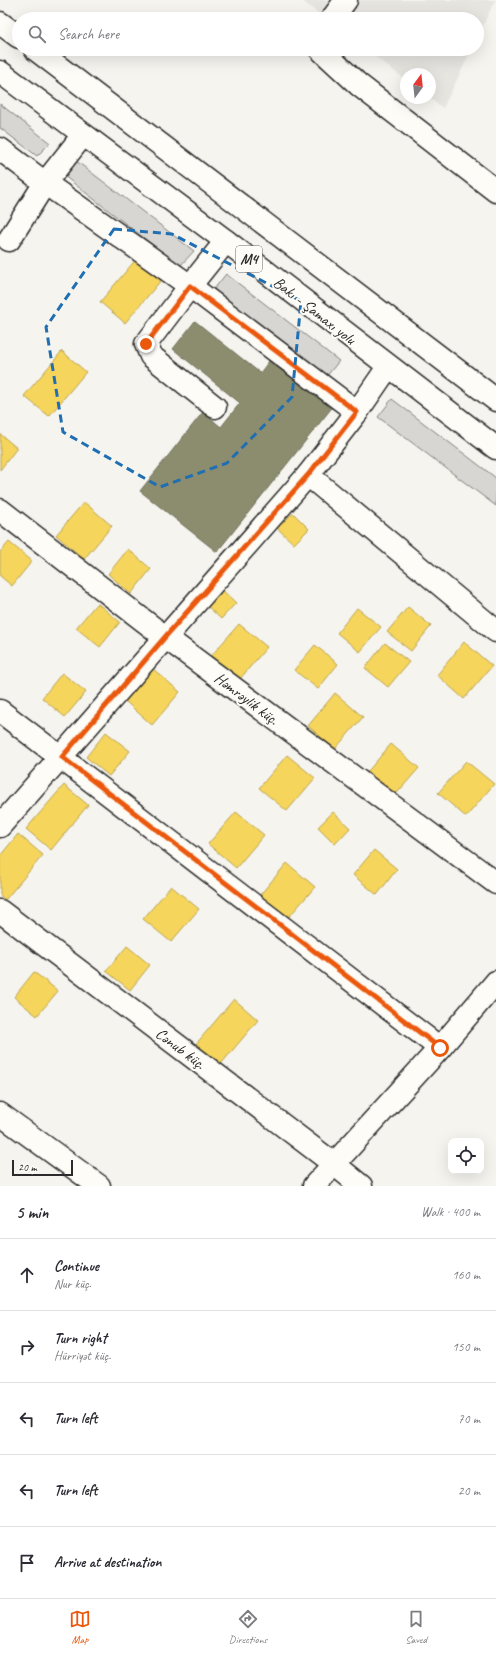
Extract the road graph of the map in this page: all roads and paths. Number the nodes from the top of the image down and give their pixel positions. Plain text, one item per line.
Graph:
1 (346, 0) edge
2 (337, 12) edge
3 (0, 23) edge
4 (12, 32) edge
5 (44, 56) edge
6 (328, 56) edge
7 (0, 72) edge
8 (83, 135) junction
9 (0, 149) edge
10 (45, 184) junction
11 (496, 190) edge
12 (10, 240) dead end
13 (226, 241) junction
14 (190, 286) junction
15 (388, 367) junction
16 (496, 400) edge
17 (215, 407) dead end
18 (357, 412) junction
19 (496, 448) edge
20 (308, 475) junction
21 (0, 510) edge
22 (496, 631) edge
23 (165, 637) junction
24 (0, 711) edge
25 (62, 757) junction
26 (0, 826) edge
27 (496, 883) edge
28 (0, 911) edge
29 (496, 982) edge
30 (440, 1048) junction
31 (0, 1114) edge
32 (334, 1164) junction
33 (99, 1186) edge
34 (314, 1186) edge
35 (361, 1186) edge

1 - 2 main road
3 - 4 main road
5 - 16 main road, M4
6 - 11 main road
7 - 8 main road, Bakı - Şamaxı yolu / M4
8 - 10 main road
8 - 13 main road, Bakı - Şamaxı yolu / M4
9 - 10 main road
10 - 12 main road
10 - 14 main road
13 - 14 main road
13 - 15 main road, Bakı - Şamaxı yolu / M4
14 - 17 main road
14 - 18 main road
15 - 18 main road
15 - 19 main road, Bakı - Şamaxı yolu / M4
18 - 20 main road
20 - 22 main road
20 - 23 main road
21 - 23 main road, Həmrəylik küç.
23 - 25 main road
23 - 27 main road, Həmrəylik küç.
24 - 25 main road
25 - 26 main road
25 - 30 main road
28 - 32 main road, Cənub küç.
29 - 30 main road
30 - 32 main road
31 - 33 main road
32 - 34 main road
32 - 35 main road, Cənub küç.

